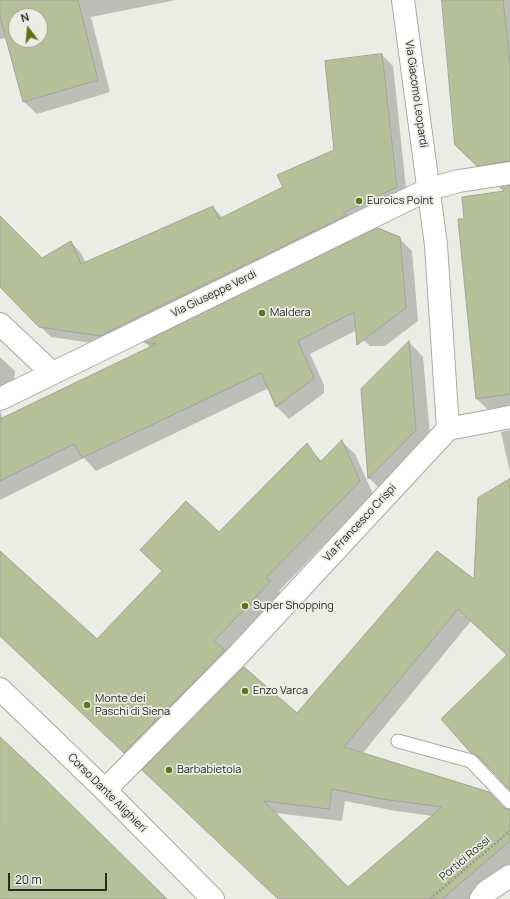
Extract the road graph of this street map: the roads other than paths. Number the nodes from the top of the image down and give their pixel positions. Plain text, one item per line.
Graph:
1 (403, 0) edge
2 (510, 173) edge
3 (429, 189) junction
4 (0, 324) edge
5 (52, 373) junction
6 (0, 399) edge
7 (510, 417) edge
8 (448, 429) junction
9 (0, 689) edge
10 (398, 741) dead end
11 (105, 790) junction
12 (510, 802) edge
13 (510, 876) edge
14 (212, 899) edge
15 (481, 899) edge

1 - 3 street, Via Giacomo Leopardi
2 - 3 street, Via Giuseppe Verdi
3 - 5 street, Via Giuseppe Verdi
3 - 8 street
4 - 5 street
5 - 6 street, Via Giuseppe Verdi
7 - 8 street
8 - 11 street, Via Francesco Crispi
9 - 11 street, Corso Dante Alighieri
10 - 12 lane
11 - 14 street, Corso Dante Alighieri
13 - 15 street

